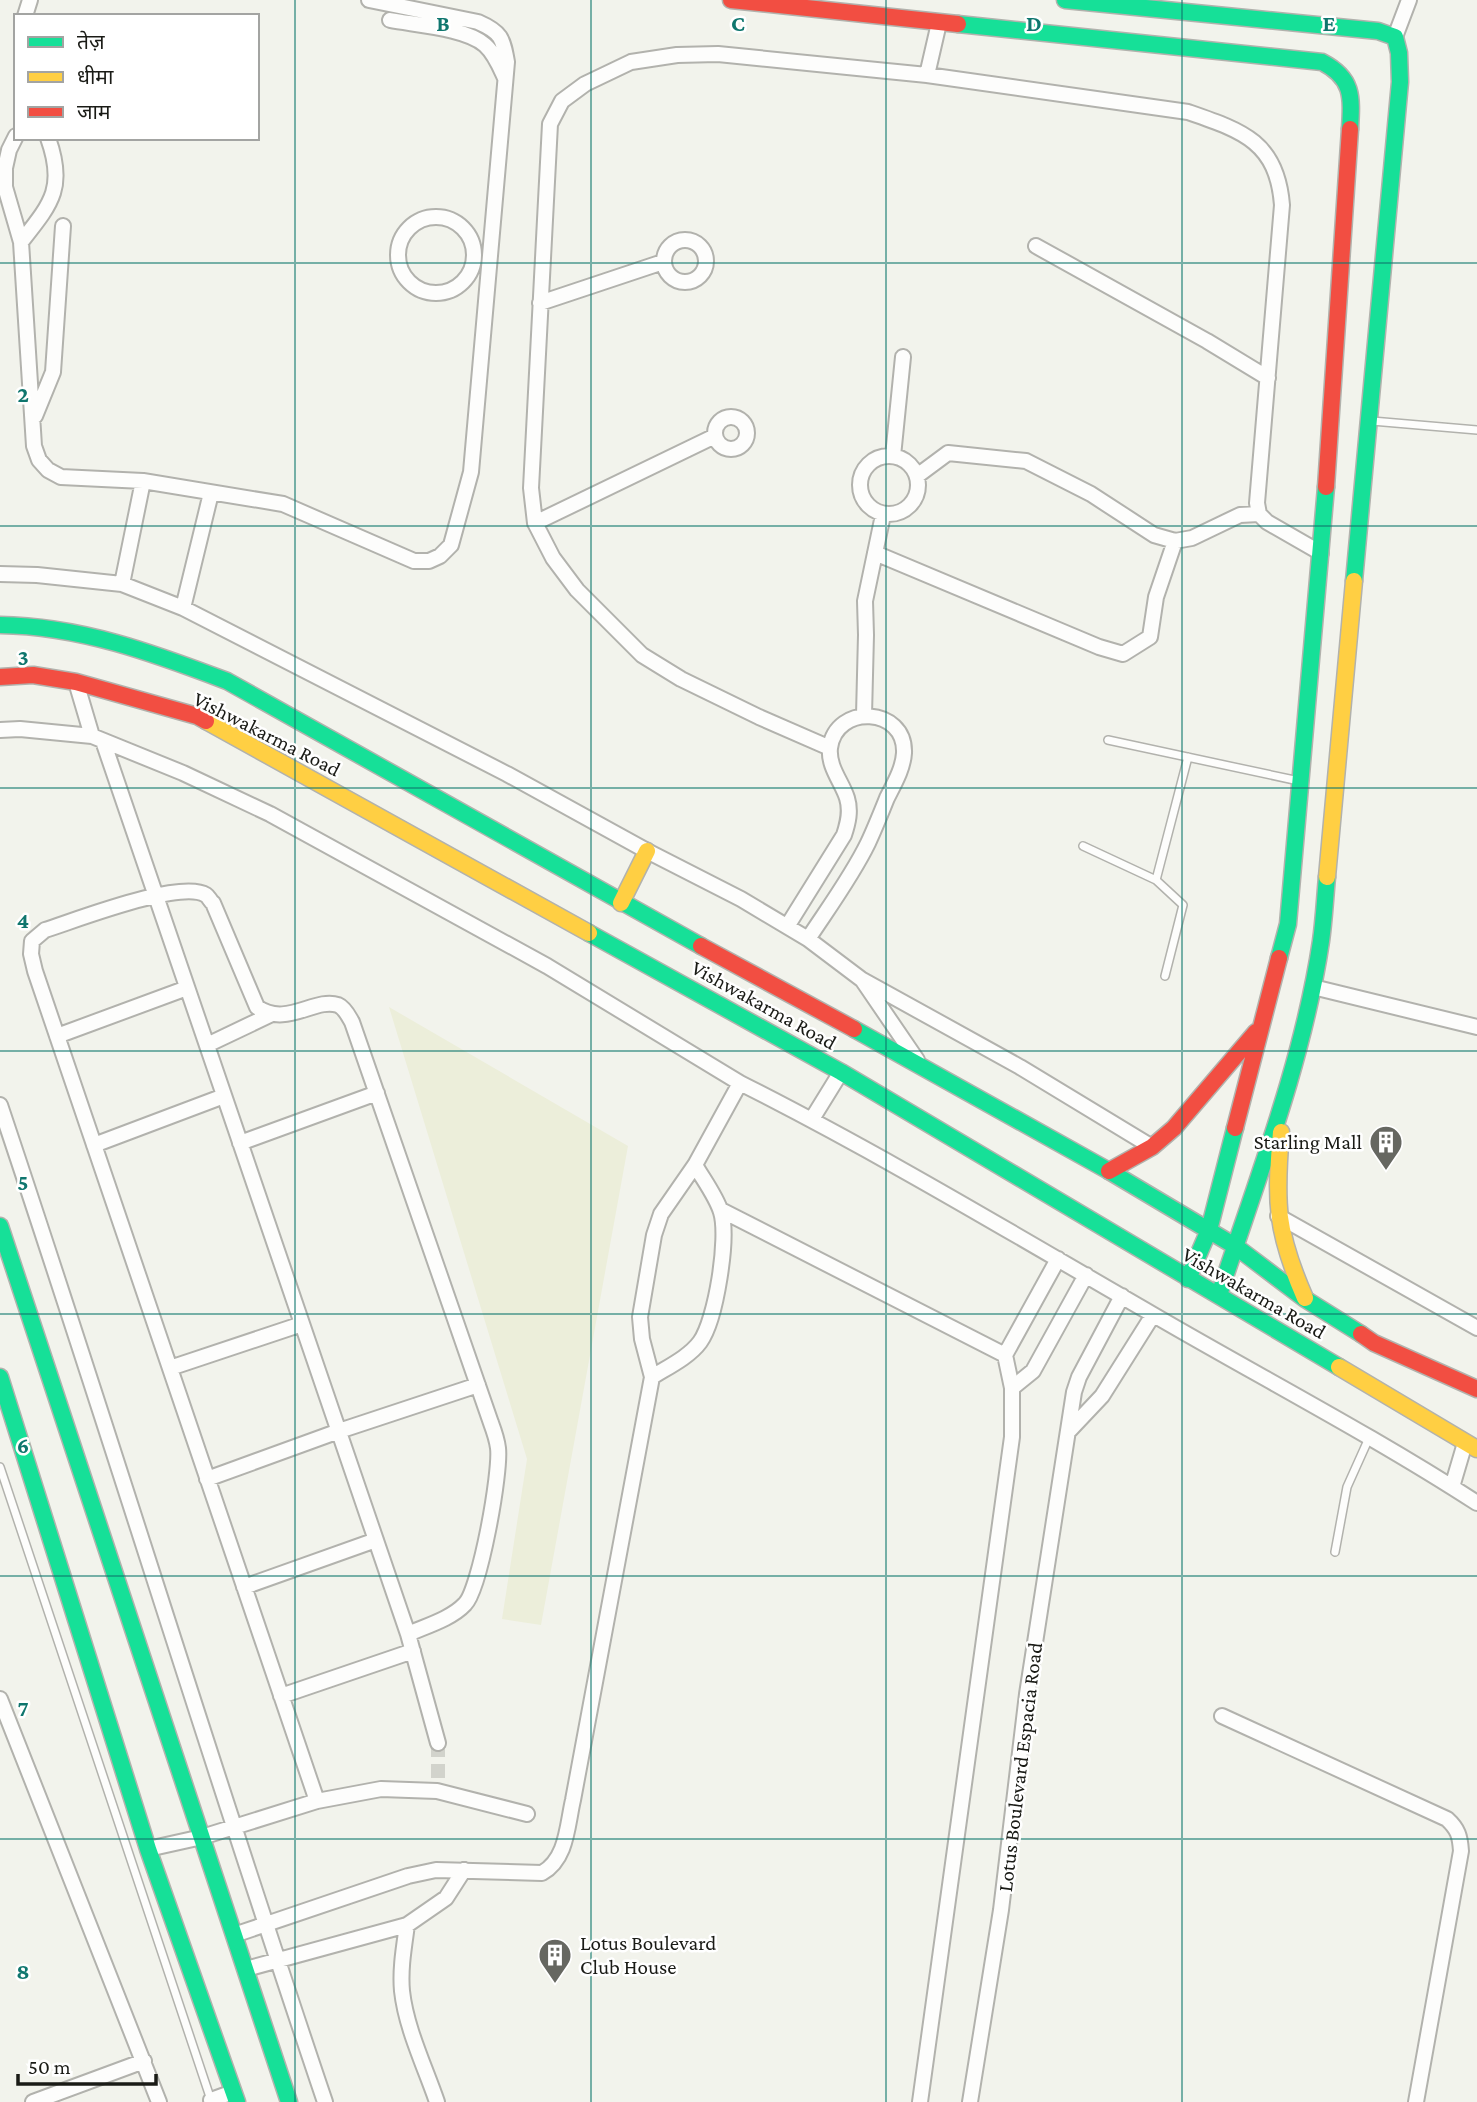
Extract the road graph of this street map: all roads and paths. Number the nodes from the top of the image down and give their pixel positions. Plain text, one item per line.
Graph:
1 (369, 0) edge
2 (731, 0) edge
3 (1065, 0) edge
4 (1409, 0) edge
5 (390, 20) dead end
6 (939, 23) junction
7 (1395, 37) junction
8 (927, 75) junction
9 (506, 79) junction
10 (14, 140) edge
11 (49, 140) edge
12 (63, 226) dead end
13 (492, 228) junction
14 (471, 239) junction
15 (21, 242) junction
16 (1036, 247) dead end
17 (663, 262) dead end
18 (466, 280) junction
19 (487, 291) junction
20 (541, 303) junction
21 (903, 357) dead end
22 (1268, 378) junction
23 (33, 421) junction
24 (1368, 421) junction
25 (1477, 430) edge
26 (715, 436) dead end
27 (893, 456) junction
28 (917, 476) junction
29 (143, 481) junction
30 (211, 492) junction
31 (1259, 514) junction
32 (883, 515) junction
33 (535, 523) junction
34 (1175, 541) junction
35 (1321, 552) junction
36 (875, 553) junction
37 (0, 574) edge
38 (122, 584) junction
39 (183, 608) junction
40 (0, 625) edge
41 (0, 677) edge
42 (76, 682) junction
43 (864, 715) junction
44 (0, 730) edge
45 (98, 738) junction
46 (1108, 740) dead end
47 (830, 748) junction
48 (1188, 757) junction
49 (1301, 782) junction
50 (1083, 846) dead end
51 (647, 851) junction
52 (1156, 880) junction
53 (155, 895) junction
54 (621, 903) junction
55 (788, 925) junction
56 (808, 939) junction
57 (1165, 976) dead end
58 (862, 979) junction
59 (1313, 987) junction
60 (187, 988) junction
61 (272, 1014) junction
62 (1262, 1026) junction
63 (1477, 1027) edge
64 (57, 1036) junction
65 (207, 1045) junction
66 (919, 1064) junction
67 (841, 1072) junction
68 (740, 1083) junction
69 (377, 1093) junction
70 (1283, 1094) junction
71 (224, 1096) junction
72 (0, 1105) edge
73 (812, 1119) junction
74 (240, 1143) junction
75 (94, 1145) junction
76 (1152, 1147) junction
77 (695, 1165) junction
78 (1109, 1171) junction
79 (721, 1210) junction
80 (1278, 1216) junction
81 (0, 1226) edge
82 (1209, 1230) junction
83 (1235, 1246) junction
84 (1058, 1259) junction
85 (1086, 1275) junction
86 (1188, 1279) junction
87 (1219, 1295) junction
88 (1122, 1296) junction
89 (1305, 1299) junction
90 (1153, 1315) junction
91 (302, 1324) junction
92 (1477, 1328) edge
93 (1005, 1355) junction
94 (170, 1368) junction
95 (0, 1377) edge
96 (652, 1377) junction
97 (478, 1385) junction
98 (1012, 1388) junction
99 (1477, 1390) edge
100 (339, 1431) junction
101 (1068, 1432) junction
102 (1369, 1438) junction
103 (1471, 1446) edge
104 (0, 1467) edge
105 (208, 1479) junction
106 (1452, 1487) junction
107 (1477, 1503) edge
108 (376, 1540) junction
109 (1335, 1552) dead end
110 (244, 1587) junction
111 (408, 1634) junction
112 (413, 1651) junction
113 (281, 1696) junction
114 (0, 1699) edge
115 (1222, 1716) dead end
116 (438, 1743) tunnel mouth
117 (317, 1801) junction
118 (527, 1814) dead end
119 (234, 1826) junction
120 (202, 1837) junction
121 (148, 1849) junction
122 (464, 1870) junction
123 (265, 1924) junction
124 (407, 1925) junction
125 (234, 1935) junction
126 (277, 1960) junction
127 (246, 1969) junction
128 (144, 2061) junction
129 (235, 2097) edge
130 (211, 2101) edge
131 (33, 2102) edge
132 (159, 2102) edge
133 (289, 2102) edge
134 (325, 2102) edge
135 (437, 2102) edge
136 (920, 2102) edge
137 (971, 2102) edge
138 (1416, 2102) edge

1 - 9 street
2 - 6 street
3 - 7 street
4 - 7 street
5 - 9 street
6 - 8 street
6 - 35 street
7 - 24 street
8 - 20 street
8 - 22 street
9 - 13 street
10 - 15 street
11 - 15 street
12 - 23 street
13 - 14 street
13 - 19 street
14 - 18 street
14 - 18 street
15 - 23 street
16 - 22 street
17 - 20 street
18 - 19 street
19 - 30 street
20 - 33 street
21 - 27 street
22 - 31 street
23 - 29 street
24 - 25 lane
24 - 59 street
26 - 33 street
27 - 28 street
27 - 32 street
28 - 32 street
28 - 34 street
29 - 30 street
29 - 38 street
30 - 39 street
31 - 34 street
31 - 35 street
32 - 36 street
33 - 47 street
34 - 36 street
35 - 49 street
36 - 43 street
37 - 38 street
38 - 39 street
39 - 51 street
40 - 54 street, Vishwakarma Road
41 - 42 street, Vishwakarma Road
42 - 45 street
42 - 67 street, Vishwakarma Road
43 - 47 street
43 - 56 street
44 - 45 street
45 - 53 street
45 - 68 street
46 - 48 lane
47 - 55 street
48 - 49 lane
48 - 52 lane
49 - 62 street
50 - 52 lane
51 - 54 street
51 - 55 street
52 - 57 lane
53 - 60 street
53 - 61 street
53 - 64 street
54 - 66 street, Vishwakarma Road
55 - 56 street
56 - 58 street
58 - 66 street
58 - 76 street
59 - 63 street
59 - 70 street
60 - 64 street
60 - 65 street
61 - 65 street
61 - 69 street
62 - 76 street
62 - 82 street
64 - 75 street
65 - 71 street
66 - 78 street, Vishwakarma Road
67 - 73 street
67 - 86 street, Vishwakarma Road
68 - 73 street
68 - 77 street
69 - 74 street
69 - 97 street
70 - 80 street
70 - 83 street
71 - 74 street
71 - 75 street
72 - 119 street
73 - 84 street
74 - 91 street
75 - 94 street
76 - 78 street
77 - 79 street
77 - 96 street
78 - 82 street, Vishwakarma Road
79 - 93 street
79 - 96 street
80 - 89 street
80 - 92 street
81 - 120 street
82 - 83 street, Vishwakarma Road
82 - 86 street
83 - 87 street
83 - 89 street, Vishwakarma Road
84 - 85 street
84 - 93 street
85 - 88 street
85 - 98 street
86 - 87 street, Vishwakarma Road
87 - 103 street, Vishwakarma Road
88 - 90 street
88 - 101 street, Lotus Boulevard Espacia Road
89 - 99 street, Vishwakarma Road
90 - 101 street
90 - 102 street
91 - 94 street
91 - 100 street
93 - 98 street
94 - 105 street
95 - 121 street
96 - 122 street
97 - 100 street
97 - 111 street
98 - 136 street
100 - 105 street
100 - 108 street
101 - 137 street, Lotus Boulevard Espacia Road
102 - 106 street
102 - 109 lane
103 - 106 street
104 - 130 lane
105 - 110 street
106 - 107 street
108 - 110 street
108 - 111 street
110 - 113 street
111 - 112 street
112 - 113 street
112 - 116 street
113 - 117 street
114 - 128 street
115 - 138 street
117 - 118 street
117 - 119 street
119 - 120 street
119 - 123 street
120 - 121 street
120 - 125 street
121 - 129 street
122 - 123 street
122 - 124 street
123 - 125 street
123 - 126 street
124 - 126 street
124 - 135 street
125 - 127 street
126 - 127 street
126 - 134 street
127 - 133 street
128 - 131 street
128 - 132 street
129 - 130 street

